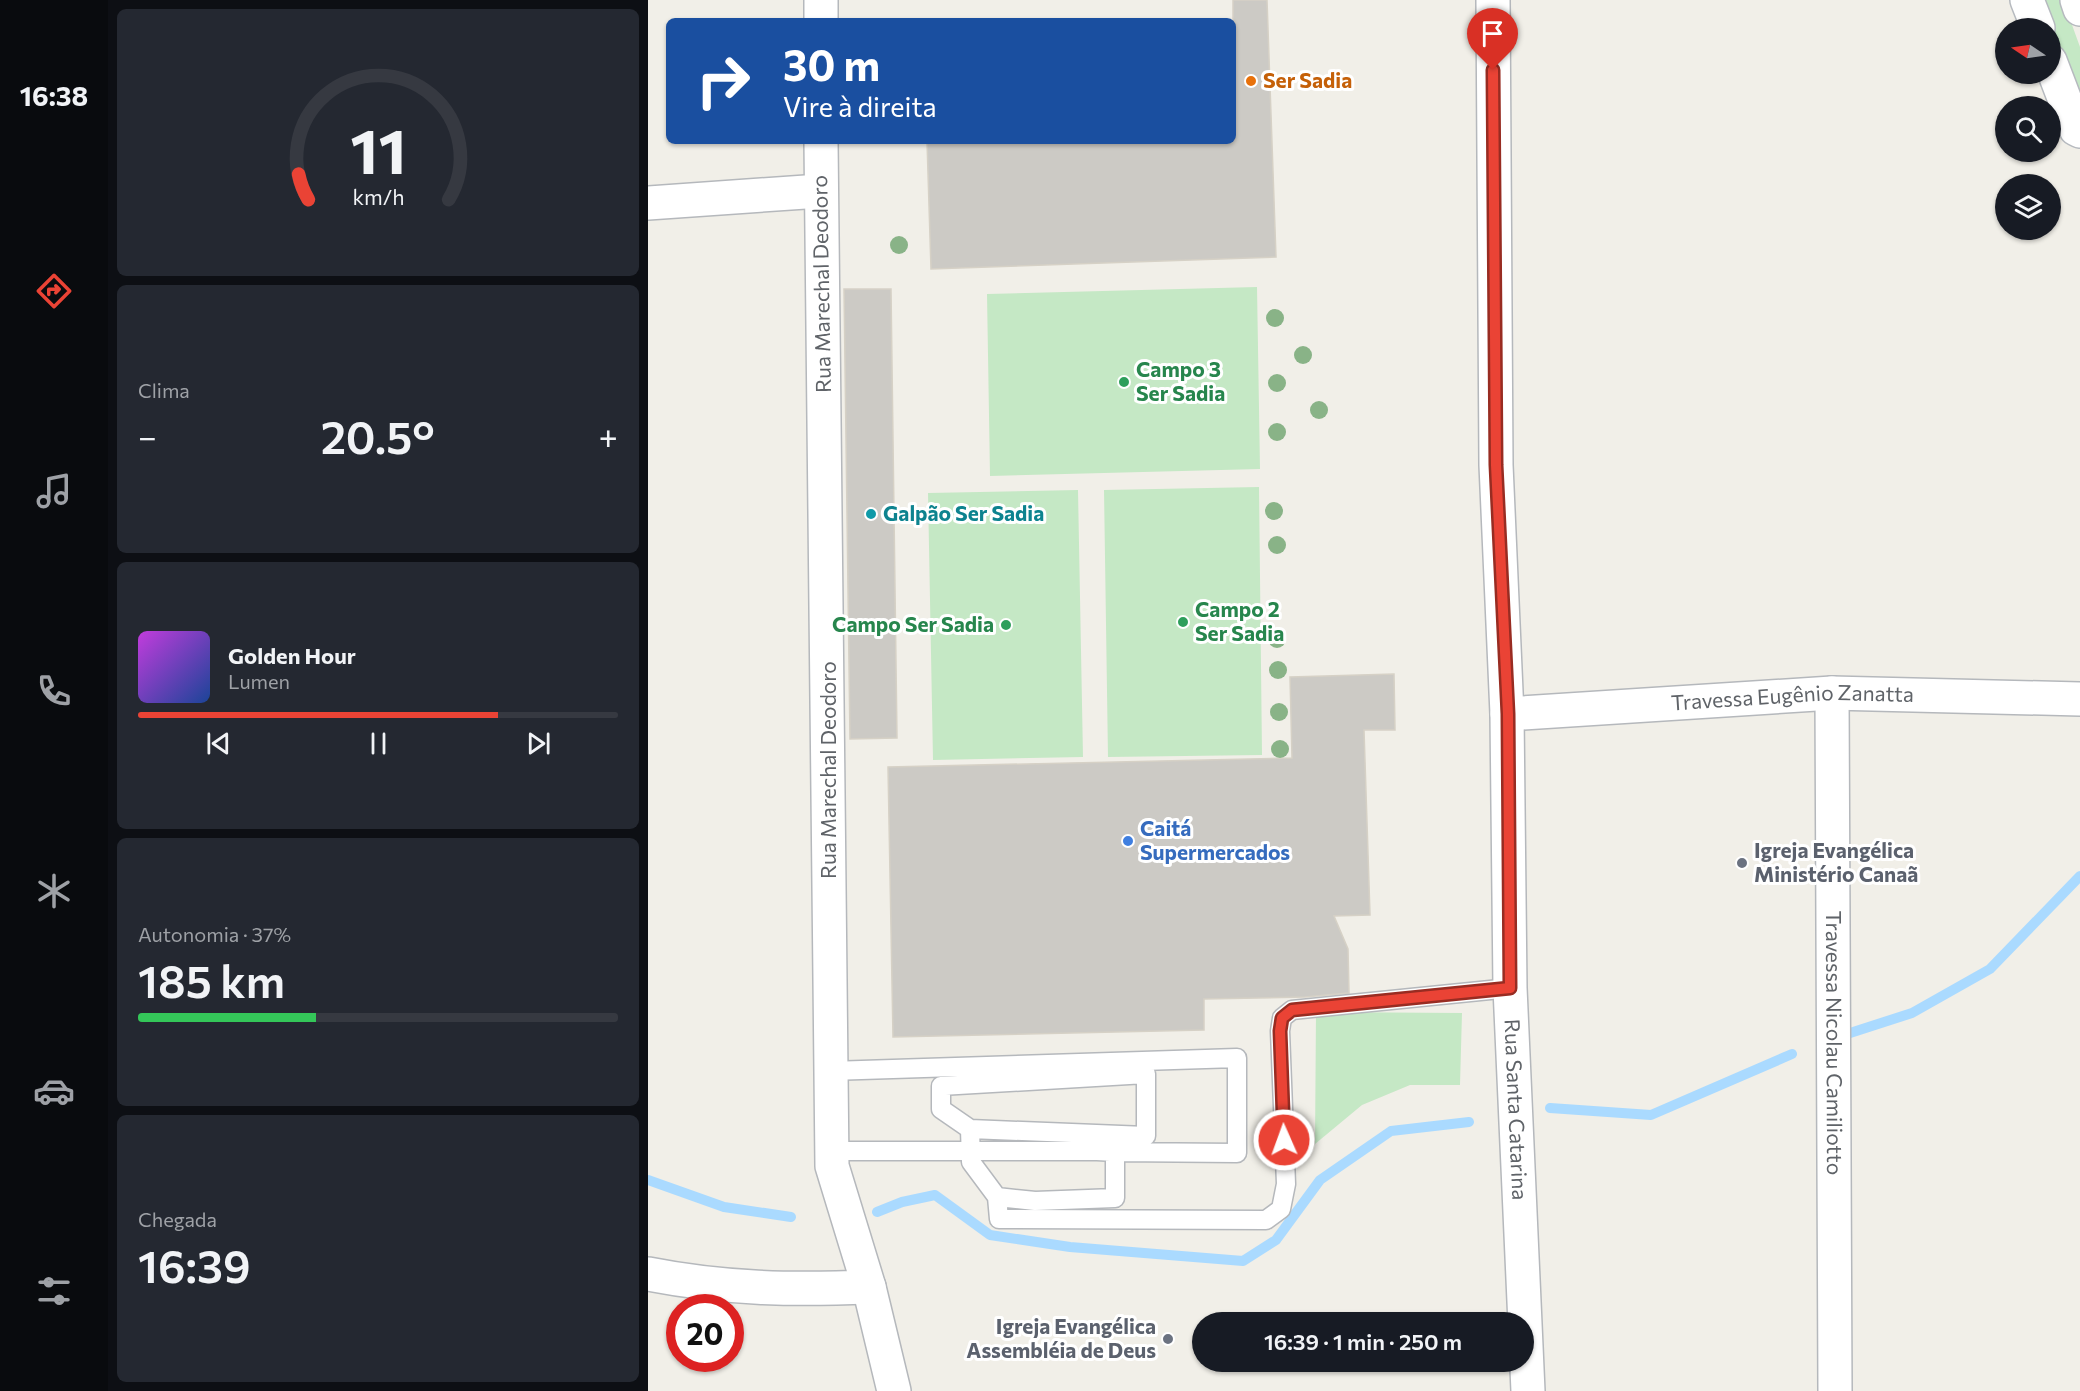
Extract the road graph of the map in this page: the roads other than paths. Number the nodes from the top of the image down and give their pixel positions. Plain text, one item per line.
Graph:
1 (821, 0) edge
2 (1493, 0) edge
3 (2027, 0) edge
4 (2077, 0) edge
5 (2080, 9) edge
6 (821, 18) edge
7 (2034, 18) edge
8 (2059, 84) edge
9 (2080, 130) edge
10 (821, 144) edge
11 (820, 191) junction
12 (648, 203) edge
13 (1832, 693) junction
14 (2080, 699) edge
15 (1508, 714) junction
16 (1510, 988) junction
17 (830, 1071) junction
18 (970, 1129) junction
19 (832, 1151) junction
20 (972, 1152) junction
21 (1115, 1152) junction
22 (997, 1197) junction
23 (648, 1274) edge
24 (868, 1287) junction
25 (894, 1391) edge
26 (1528, 1391) edge
27 (1835, 1391) edge

1 - 6 street
2 - 15 street, Rua Santa Catarina
3 - 7 street
4 - 5 street
8 - 9 street
10 - 11 street, Rua Marechal Deodoro
11 - 12 street
11 - 17 street, Rua Marechal Deodoro
13 - 14 street, Travessa Eugênio Zanatta
13 - 15 street, Travessa Eugênio Zanatta
13 - 27 street, Travessa Nicolau Camiliotto
15 - 16 street, Rua Santa Catarina
16 - 22 lane
16 - 26 street, Rua Santa Catarina
17 - 19 street, Rua Marechal Deodoro
17 - 21 lane
18 - 18 lane
18 - 20 lane
19 - 20 lane
19 - 24 street, Rua Marechal Deodoro
20 - 21 lane
20 - 22 lane
21 - 22 lane
23 - 24 street
24 - 25 street, Rua Marechal Deodoro

